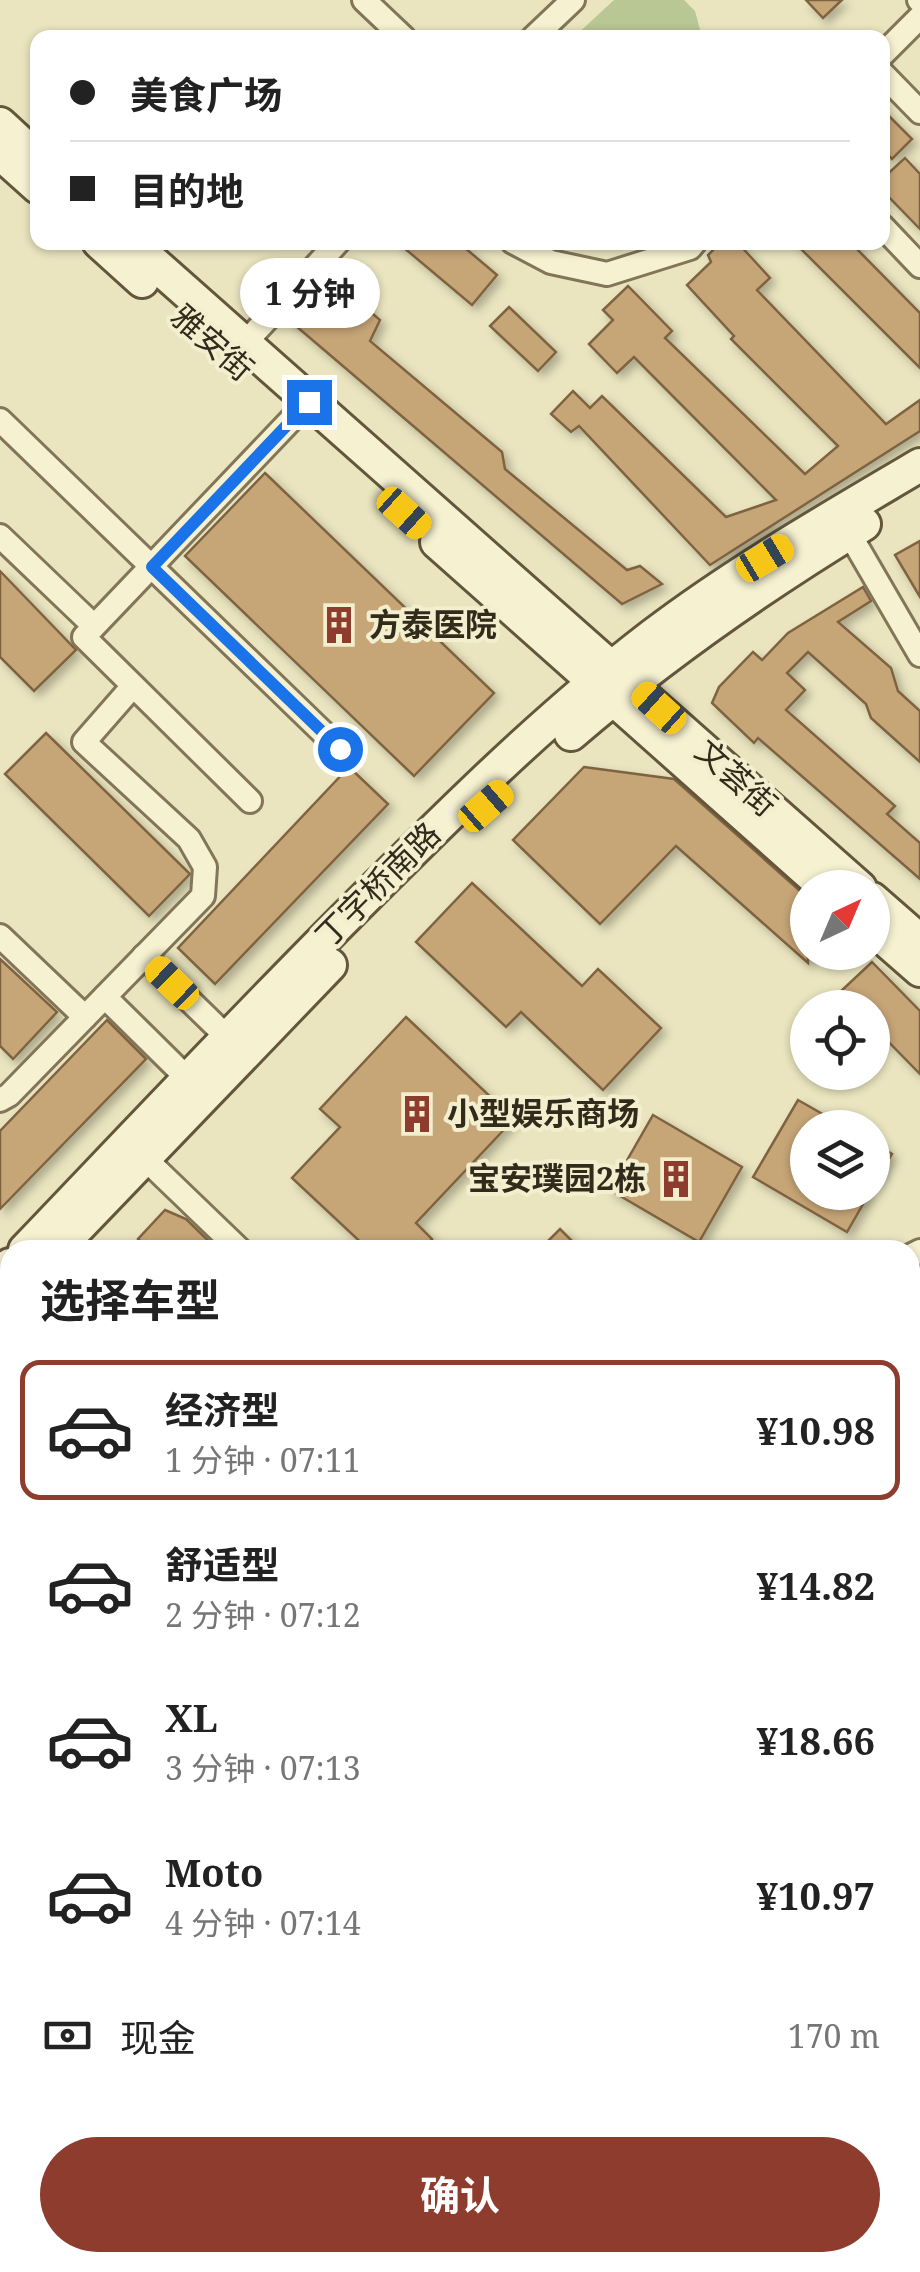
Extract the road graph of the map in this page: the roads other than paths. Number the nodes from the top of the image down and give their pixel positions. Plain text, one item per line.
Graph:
1 (364, 0) edge
2 (573, 0) edge
3 (920, 18) edge
4 (396, 30) edge
5 (542, 30) edge
6 (890, 47) edge
7 (890, 81) edge
8 (920, 112) edge
9 (0, 124) edge
10 (20, 167) edge
11 (890, 234) edge
12 (109, 250) edge
13 (139, 250) edge
14 (331, 250) edge
15 (528, 250) edge
16 (684, 250) edge
17 (920, 266) edge
18 (244, 344) junction
19 (303, 408) junction
20 (0, 420) edge
21 (920, 465) edge
22 (920, 490) edge
23 (843, 524) junction
24 (0, 536) edge
25 (152, 567) junction
26 (94, 626) junction
27 (920, 655) edge
28 (612, 683) junction
29 (133, 686) junction
30 (340, 749) dead end
31 (250, 801) dead end
32 (807, 870) edge
33 (838, 870) edge
34 (890, 915) edge
35 (0, 936) edge
36 (920, 941) edge
37 (890, 944) edge
38 (144, 956) junction
39 (920, 970) edge
40 (105, 996) junction
41 (85, 1017) junction
42 (226, 1037) junction
43 (187, 1078) junction
44 (0, 1100) edge
45 (136, 1150) junction
46 (36, 1240) edge
47 (64, 1240) edge
48 (230, 1240) edge

1 - 4 street
2 - 5 street
3 - 6 street
7 - 8 street
9 - 10 main road
11 - 17 street
12 - 19 main road, 雅安街
13 - 18 main road, 雅安街
14 - 18 street
15 - 16 street
18 - 19 main road, 雅安街
19 - 25 street
19 - 28 main road, 雅安街
20 - 25 street
21 - 23 main road, 丁字桥南路
22 - 23 main road, 丁字桥南路
23 - 27 street
23 - 28 main road, 丁字桥南路
24 - 26 street
25 - 26 street
25 - 30 street
26 - 29 street
28 - 32 main road, 文荟街
28 - 33 main road, 文荟街
28 - 42 main road, 丁字桥南路
28 - 45 main road, 丁字桥南路
29 - 31 street
29 - 38 street
34 - 36 main road
35 - 41 street
37 - 39 main road
38 - 40 street
38 - 42 street
40 - 41 street
40 - 43 street
41 - 44 street
42 - 43 main road, 丁字桥南路
43 - 45 main road, 丁字桥南路
45 - 46 main road, 丁字桥南路
45 - 47 main road, 丁字桥南路
45 - 48 street

